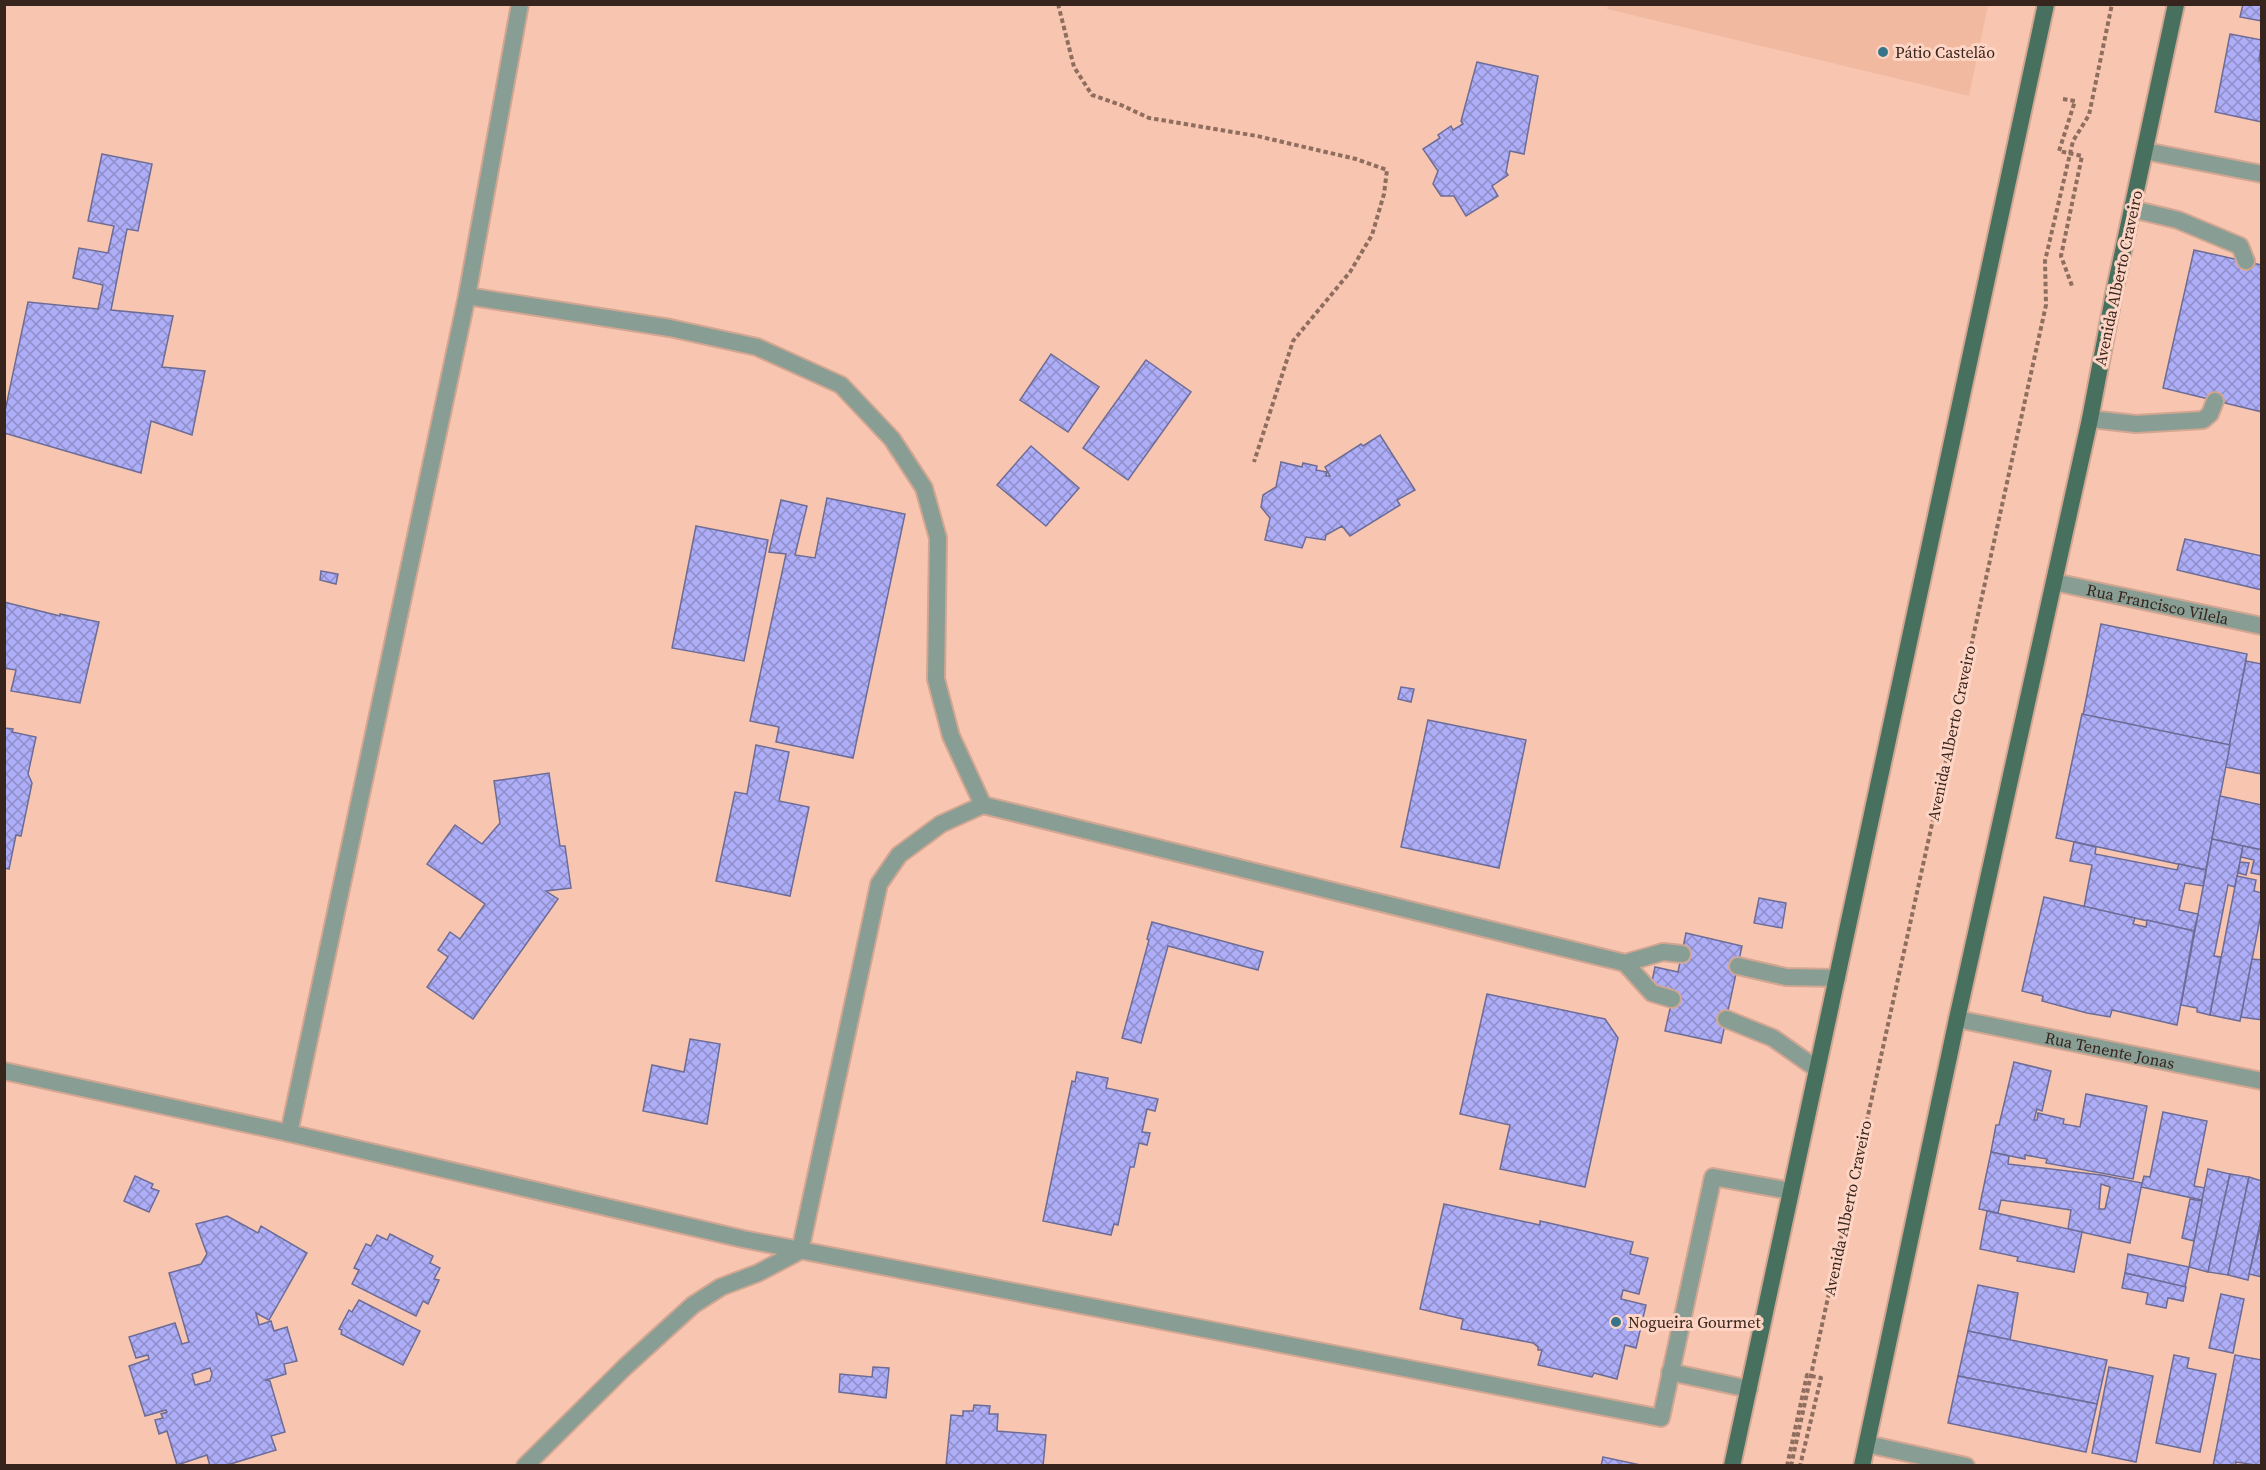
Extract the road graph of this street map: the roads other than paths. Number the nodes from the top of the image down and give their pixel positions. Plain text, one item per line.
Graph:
1 (520, 4) edge
2 (2046, 4) edge
3 (2176, 4) edge
4 (2145, 151) junction
5 (2262, 174) edge
6 (2132, 209) junction
7 (2246, 261) dead end
8 (467, 296) junction
9 (2215, 401) dead end
10 (2090, 419) junction
11 (2054, 582) junction
12 (2262, 626) edge
13 (983, 805) junction
14 (1682, 954) dead end
15 (1624, 963) junction
16 (1738, 966) dead end
17 (1837, 978) junction
18 (1672, 999) dead end
19 (1957, 1018) junction
20 (1726, 1019) dead end
21 (1817, 1069) junction
22 (4, 1071) edge
23 (2262, 1081) edge
24 (289, 1133) junction
25 (1791, 1191) junction
26 (801, 1251) junction
27 (1670, 1372) junction
28 (1749, 1389) junction
29 (1867, 1444) junction
30 (525, 1466) edge
31 (1732, 1466) edge
32 (1862, 1466) edge
33 (1966, 1466) edge

1 - 8 street
2 - 17 main road
3 - 4 main road, Avenida Alberto Craveiro
4 - 5 street
4 - 6 main road, Avenida Alberto Craveiro
6 - 7 street
6 - 10 main road, Avenida Alberto Craveiro
8 - 13 street
8 - 24 street
9 - 10 street
10 - 11 main road, Avenida Alberto Craveiro
11 - 12 street, Rua Francisco Vilela
11 - 19 main road, Avenida Alberto Craveiro
13 - 15 street
13 - 26 street
14 - 15 street
15 - 18 street
16 - 17 street
17 - 21 main road
19 - 23 street, Rua Tenente Jonas
19 - 29 main road, Avenida Alberto Craveiro
20 - 21 street
21 - 25 main road
22 - 24 street
24 - 26 street
25 - 27 street
25 - 28 main road
26 - 27 street
26 - 30 street
27 - 28 street
28 - 31 main road
29 - 32 main road, Avenida Alberto Craveiro
29 - 33 street

